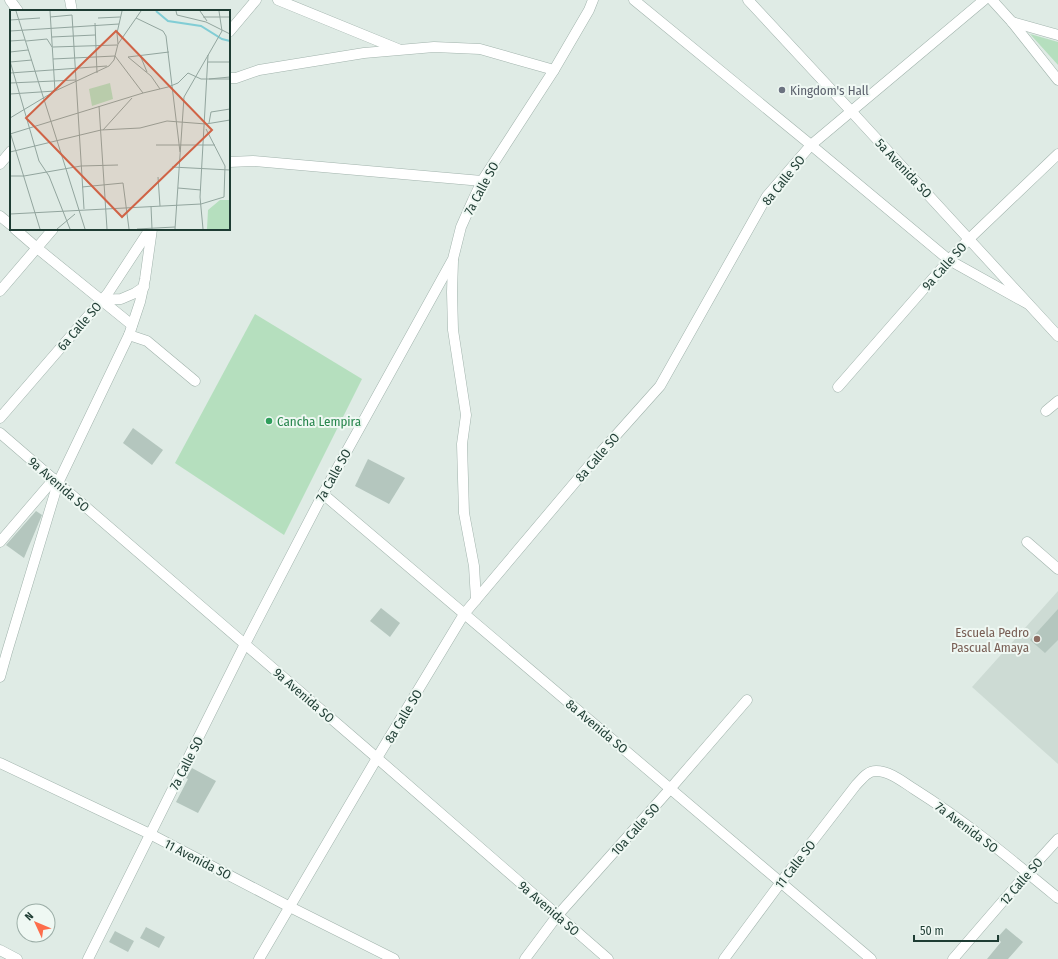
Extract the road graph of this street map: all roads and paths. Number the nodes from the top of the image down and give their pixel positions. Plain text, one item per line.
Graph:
1 (10, 0) edge
2 (70, 0) edge
3 (256, 0) edge
4 (278, 0) edge
5 (593, 0) edge
6 (634, 0) edge
7 (748, 0) edge
8 (984, 0) edge
9 (992, 0) edge
10 (17, 10) edge
11 (72, 10) edge
12 (1012, 22) junction
13 (230, 31) edge
14 (1058, 35) edge
15 (400, 50) junction
16 (554, 70) junction
17 (230, 78) edge
18 (1058, 80) edge
19 (851, 110) junction
20 (811, 145) junction
21 (10, 152) edge
22 (1058, 154) edge
23 (230, 162) edge
24 (0, 164) edge
25 (482, 181) junction
26 (0, 216) edge
27 (10, 224) edge
28 (16, 230) edge
29 (52, 230) edge
30 (150, 230) edge
31 (151, 230) edge
32 (969, 239) junction
33 (37, 248) junction
34 (453, 260) junction
35 (949, 260) junction
36 (144, 287) junction
37 (0, 291) edge
38 (101, 300) junction
39 (1028, 304) junction
40 (131, 330) junction
41 (1058, 336) edge
42 (195, 381) dead end
43 (838, 387) dead end
44 (1058, 400) edge
45 (1046, 412) dead end
46 (0, 418) edge
47 (0, 433) edge
48 (56, 481) junction
49 (322, 494) junction
50 (0, 542) edge
51 (1027, 542) dead end
52 (1058, 569) edge
53 (476, 600) junction
54 (464, 614) junction
55 (245, 644) junction
56 (3, 652) edge
57 (0, 660) edge
58 (0, 677) edge
59 (747, 700) dead end
60 (377, 758) junction
61 (0, 763) edge
62 (869, 772) joint
63 (670, 789) junction
64 (150, 834) junction
65 (1058, 839) edge
66 (1028, 872) junction
67 (781, 882) junction
68 (1058, 898) edge
69 (290, 907) junction
70 (557, 916) junction
71 (0, 950) edge
72 (17, 959) edge
73 (88, 959) edge
74 (259, 959) edge
75 (394, 959) edge
76 (525, 959) edge
77 (608, 959) edge
78 (724, 959) edge
79 (871, 959) edge
80 (953, 959) edge

1 - 10 street
2 - 11 street
3 - 13 street
4 - 15 street
5 - 16 street, 7a Calle SO
6 - 20 street
7 - 19 street, 5a Avenida SO
8 - 19 street, 8a Calle SO
9 - 12 street
12 - 14 street
12 - 18 street
15 - 16 street
15 - 17 street
16 - 25 street, 7a Calle SO
19 - 20 street, 8a Calle SO
19 - 32 street, 5a Avenida SO
20 - 35 street
20 - 53 street, 8a Calle SO
21 - 24 street
22 - 32 street, 9a Calle SO
23 - 25 street
25 - 34 street, 7a Calle SO
26 - 27 street
28 - 33 street
29 - 33 street
30 - 38 street, 6a Calle SO
31 - 36 street
32 - 35 street, 9a Calle SO
32 - 39 street, 5a Avenida SO
33 - 37 street
33 - 38 street
34 - 49 street, 7a Calle SO
34 - 53 street
35 - 39 street
35 - 43 street, 9a Calle SO
36 - 38 street
36 - 40 street
38 - 40 street
38 - 46 street, 6a Calle SO
39 - 41 street, 5a Avenida SO
40 - 42 street
40 - 48 street
44 - 45 street
47 - 48 street, 9a Avenida SO
48 - 50 street
48 - 55 street, 9a Avenida SO
48 - 56 street
49 - 54 street, 8a Avenida SO
49 - 55 street, 7a Calle SO
51 - 52 street
53 - 54 street, 8a Calle SO
54 - 60 street, 8a Calle SO
54 - 63 street, 8a Avenida SO
55 - 60 street, 9a Avenida SO
55 - 64 street, 7a Calle SO
56 - 57 street
56 - 58 street
59 - 63 street, 10a Calle SO
60 - 69 street, 8a Calle SO
60 - 70 street, 9a Avenida SO
61 - 64 street, 11 Avenida SO
62 - 66 street, 7a Avenida SO
62 - 67 street, 11 Calle SO
63 - 67 street, 8a Avenida SO
63 - 70 street, 10a Calle SO
64 - 69 street, 11 Avenida SO
64 - 73 street, 7a Calle SO
65 - 66 street, 12 Calle SO
66 - 68 street, 7a Avenida SO
66 - 80 street, 12 Calle SO
67 - 78 street, 11 Calle SO
67 - 79 street, 8a Avenida SO
69 - 74 street, 8a Calle SO
69 - 75 street, 11 Avenida SO
70 - 76 street, 10a Calle SO
70 - 77 street, 9a Avenida SO
71 - 72 street

